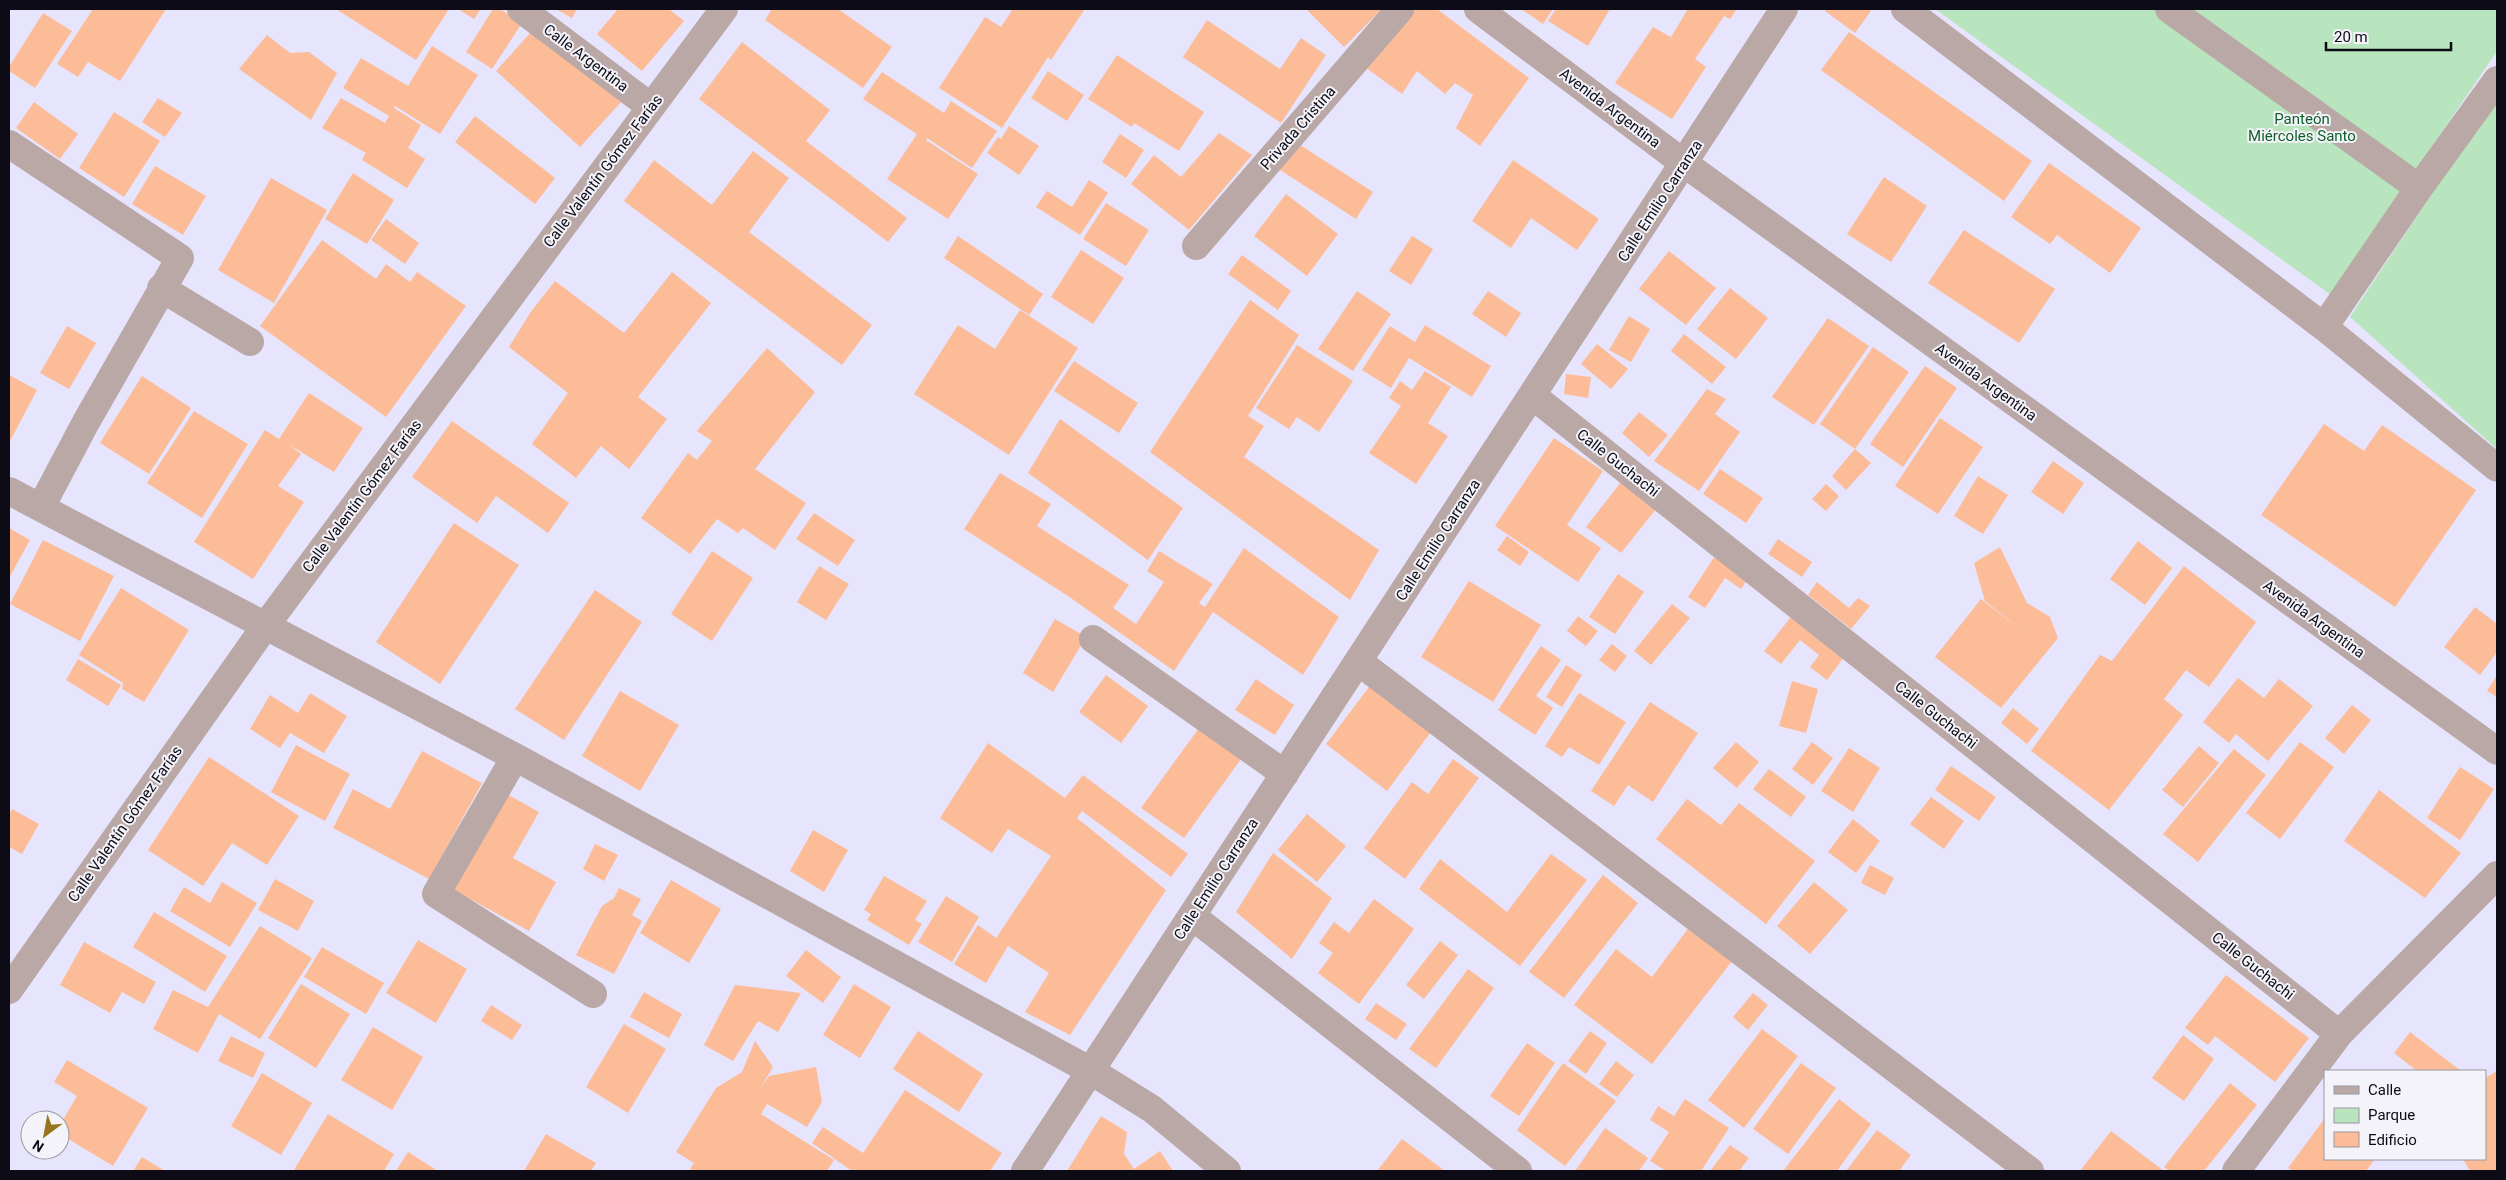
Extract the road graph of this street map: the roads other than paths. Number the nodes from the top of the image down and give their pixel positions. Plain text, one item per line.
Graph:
1 (521, 9) edge
2 (724, 9) edge
3 (1400, 9) edge
4 (1478, 9) edge
5 (1784, 9) edge
6 (1905, 9) edge
7 (2169, 9) edge
8 (2497, 80) edge
9 (650, 107) junction
10 (9, 144) edge
11 (1685, 164) junction
12 (2419, 188) junction
13 (1196, 246) dead end
14 (162, 288) junction
15 (2324, 327) junction
16 (250, 342) dead end
17 (1533, 396) junction
18 (2497, 468) edge
19 (9, 491) edge
20 (41, 507) junction
21 (266, 625) junction
22 (1093, 639) dead end
23 (1359, 662) junction
24 (2497, 751) edge
25 (515, 757) junction
26 (1285, 774) junction
27 (2497, 874) edge
28 (1192, 916) junction
29 (9, 990) edge
30 (593, 994) dead end
31 (2339, 1034) junction
32 (1091, 1070) junction
33 (1025, 1171) edge
34 (1227, 1171) edge
35 (1518, 1171) edge
36 (2030, 1171) edge
37 (2236, 1171) edge

1 - 9 street, Calle Argentina
2 - 9 street, Calle Valentín Gómez Farías
3 - 13 street, Privada Cristina
4 - 11 street, Avenida Argentina
5 - 11 street, Calle Emilio Carranza
6 - 15 street
7 - 12 street
8 - 12 street
9 - 21 street, Calle Valentín Gómez Farías
10 - 14 street
11 - 17 street, Calle Emilio Carranza
11 - 24 street, Avenida Argentina
12 - 15 street
14 - 16 street
14 - 20 street
15 - 18 street
17 - 23 street, Calle Emilio Carranza
17 - 31 street, Calle Guchachi
19 - 20 street
20 - 21 street
21 - 25 street
21 - 29 street, Calle Valentín Gómez Farías
22 - 26 street
23 - 26 street, Calle Emilio Carranza
23 - 36 street
25 - 30 street
25 - 32 street
26 - 28 street, Calle Emilio Carranza
27 - 31 street
28 - 32 street, Calle Emilio Carranza
28 - 35 street
31 - 37 street
32 - 33 street, Calle Emilio Carranza
32 - 34 street

